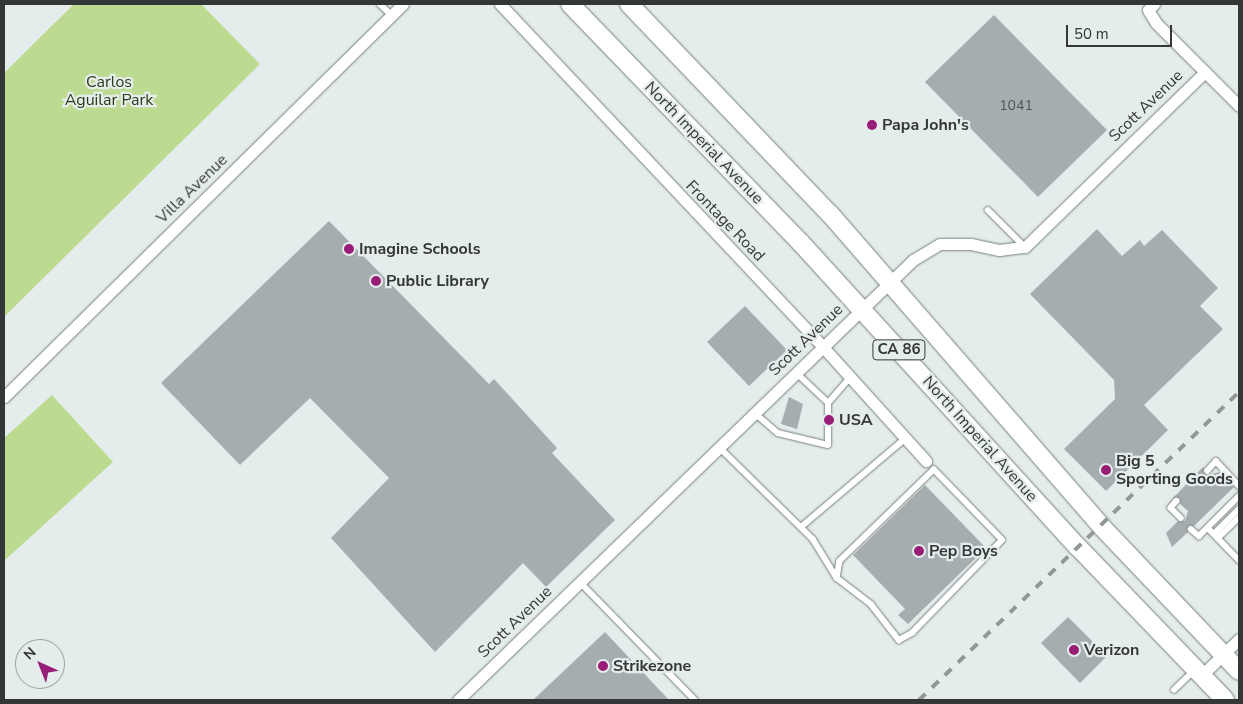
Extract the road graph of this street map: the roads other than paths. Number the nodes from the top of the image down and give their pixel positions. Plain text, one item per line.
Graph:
1 (380, 4) edge
2 (403, 4) edge
3 (500, 4) edge
4 (570, 4) edge
5 (629, 4) edge
6 (1151, 7) edge
7 (392, 15) junction
8 (1205, 72) junction
9 (1239, 106) edge
10 (988, 210) dead end
11 (1024, 247) junction
12 (890, 282) junction
13 (862, 309) junction
14 (823, 347) junction
15 (796, 373) junction
16 (851, 377) junction
17 (4, 397) edge
18 (828, 403) junction
19 (755, 413) junction
20 (906, 438) junction
21 (719, 447) junction
22 (930, 466) junction
23 (1207, 471) dead end
24 (1239, 486) edge
25 (1239, 496) edge
26 (1177, 502) dead end
27 (1239, 509) edge
28 (1181, 518) dead end
29 (1239, 518) edge
30 (801, 527) junction
31 (1191, 528) dead end
32 (1208, 528) junction
33 (1216, 536) junction
34 (1239, 560) edge
35 (837, 578) junction
36 (580, 582) junction
37 (1239, 639) edge
38 (1224, 654) junction
39 (1239, 671) edge
40 (1199, 672) junction
41 (1174, 690) dead end
42 (458, 700) edge
43 (695, 700) edge
44 (1225, 700) edge

1 - 7 lane
2 - 7 street, Villa Avenue
3 - 14 street, Frontage Road
4 - 13 highway, North Imperial Avenue / CA 86
5 - 12 highway, North Imperial Avenue / CA 86
6 - 8 street
7 - 17 street, Villa Avenue
8 - 9 street
8 - 11 street, Scott Avenue
10 - 11 lane
11 - 12 street, Scott Avenue
12 - 13 street, Scott Avenue
12 - 38 highway, North Imperial Avenue / CA 86
13 - 14 street, Scott Avenue
13 - 40 highway, North Imperial Avenue / CA 86
14 - 15 street, Scott Avenue
14 - 16 street, Frontage Road
15 - 18 lane
15 - 19 street, Scott Avenue
16 - 18 lane
16 - 20 street, Frontage Road
18 - 19 lane
19 - 21 street, Scott Avenue
20 - 22 street, Frontage Road
20 - 30 lane
21 - 30 lane
21 - 36 street, Scott Avenue
22 - 35 lane
22 - 35 lane
23 - 24 lane
25 - 32 lane
26 - 28 lane
27 - 33 lane
29 - 33 lane
30 - 35 lane
31 - 32 lane
32 - 33 lane
33 - 34 lane
36 - 42 street, Scott Avenue
36 - 43 lane
37 - 38 street
38 - 39 highway, North Imperial Avenue / CA 86
38 - 40 street
40 - 41 lane
40 - 44 highway, North Imperial Avenue / CA 86

